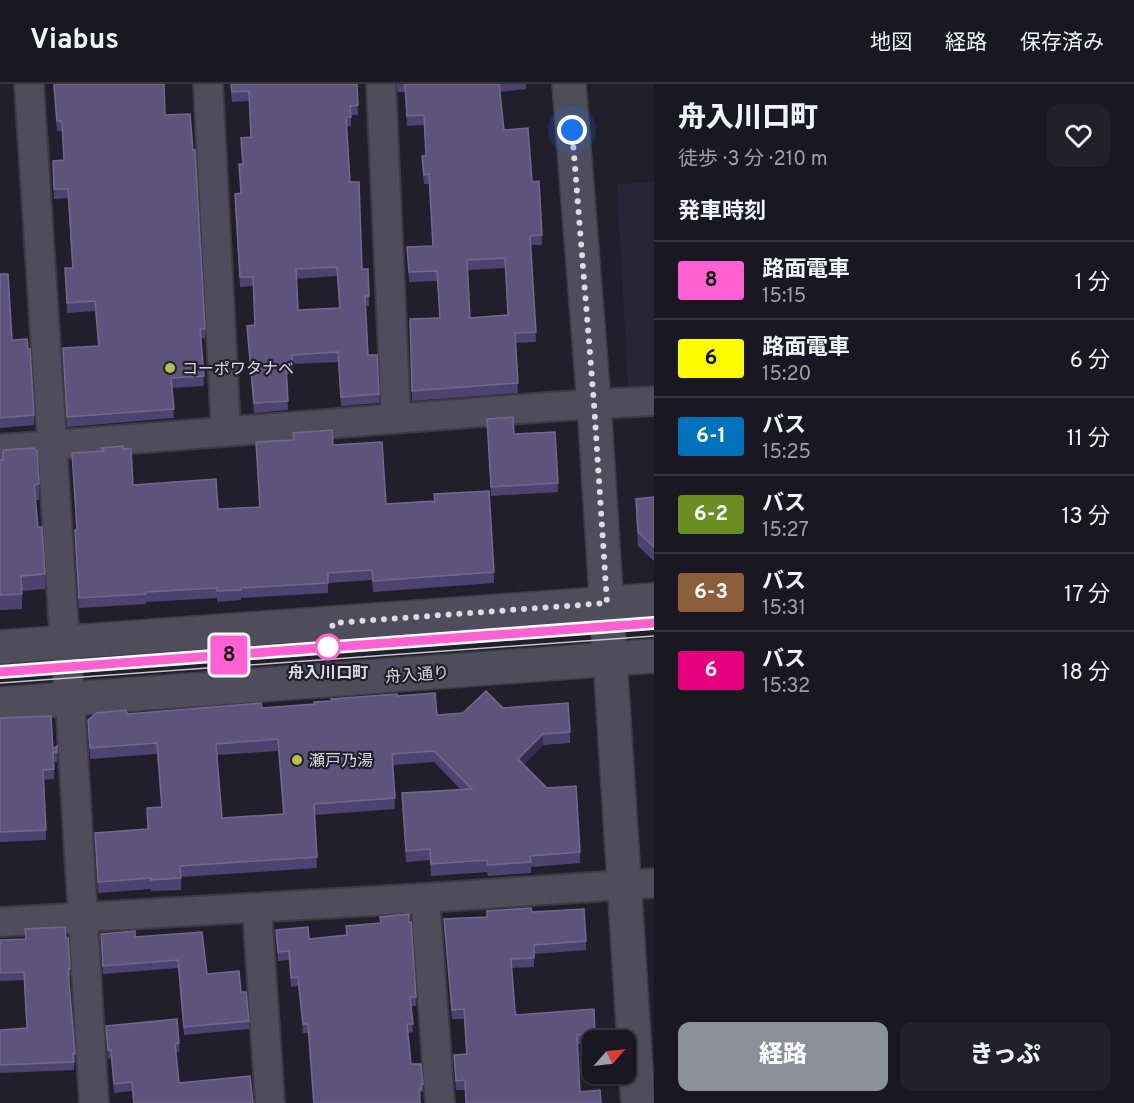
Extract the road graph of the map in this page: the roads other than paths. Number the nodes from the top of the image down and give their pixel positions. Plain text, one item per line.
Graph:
1 (29, 84) edge
2 (208, 84) edge
3 (381, 84) edge
4 (568, 84) edge
5 (654, 401) edge
6 (594, 404) junction
7 (396, 418) junction
8 (226, 431) junction
9 (51, 445) junction
10 (0, 449) edge
11 (654, 600) edge
12 (607, 603) junction
13 (65, 642) junction
14 (0, 647) edge
15 (654, 656) edge
16 (610, 658) junction
17 (70, 701) junction
18 (0, 704) edge
19 (639, 884) edge
20 (425, 898) junction
21 (257, 908) junction
22 (84, 916) junction
23 (0, 922) edge
24 (94, 1103) edge
25 (270, 1103) edge
26 (440, 1103) edge
27 (638, 1103) edge

1 - 9 street
2 - 8 street
3 - 7 street
4 - 6 street
5 - 6 street
6 - 7 street
6 - 12 street
7 - 8 street
8 - 9 street
9 - 10 street
9 - 13 street
11 - 12 street
12 - 13 street
12 - 16 street
13 - 14 street
13 - 17 street
15 - 16 street, 舟入通り
16 - 17 street, 舟入通り
16 - 19 street
17 - 18 street, 舟入通り
17 - 22 street
19 - 20 street
19 - 27 street
20 - 21 street
20 - 26 street
21 - 22 street
21 - 25 street
22 - 23 street
22 - 24 street

